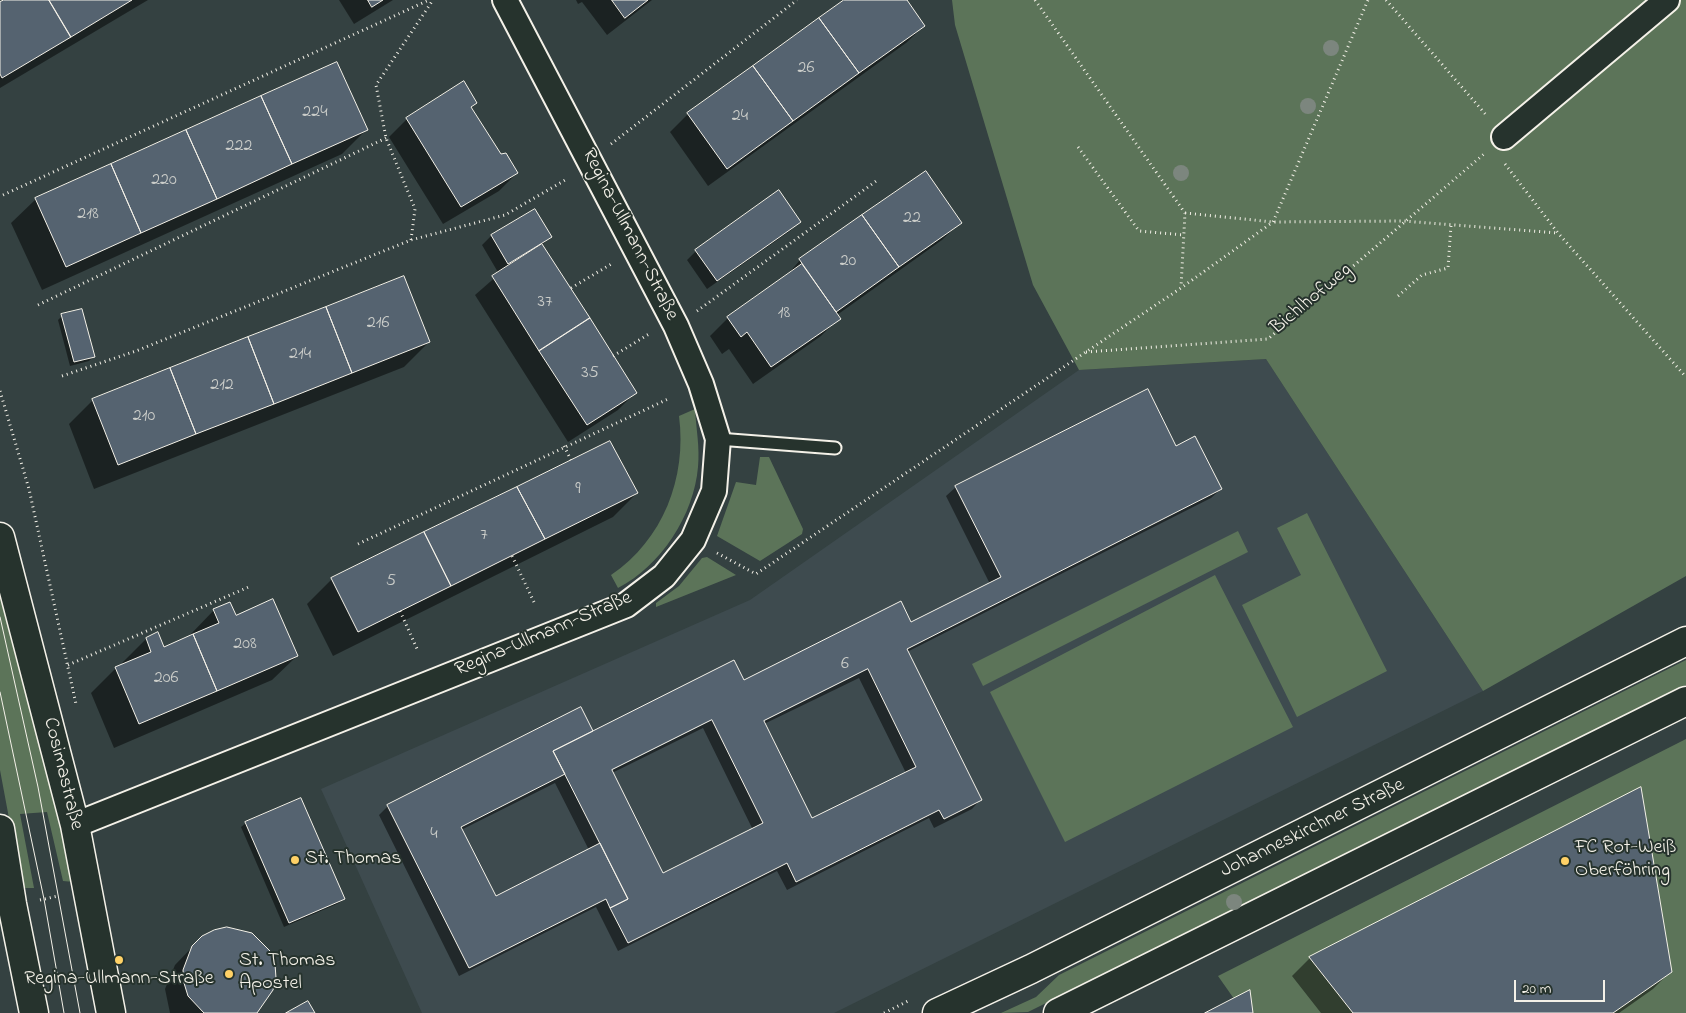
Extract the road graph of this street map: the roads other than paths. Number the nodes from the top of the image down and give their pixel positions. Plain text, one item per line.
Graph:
1 (505, 0) edge
2 (1667, 0) edge
3 (1498, 142) road end
4 (718, 438) junction
5 (835, 448) dead end
6 (0, 537) edge
7 (1686, 641) edge
8 (1686, 701) edge
9 (75, 825) junction
10 (1, 843) edge
11 (34, 1013) edge
12 (112, 1013) edge
13 (937, 1013) edge
14 (1058, 1013) edge

1 - 4 street, Regina-Ullmann-Straße
2 - 3 street
4 - 5 lane
4 - 9 street, Regina-Ullmann-Straße
6 - 9 main road, Cosimastraße
7 - 13 main road, Johanneskirchner Straße
8 - 14 main road
9 - 12 main road, Cosimastraße
10 - 11 main road

